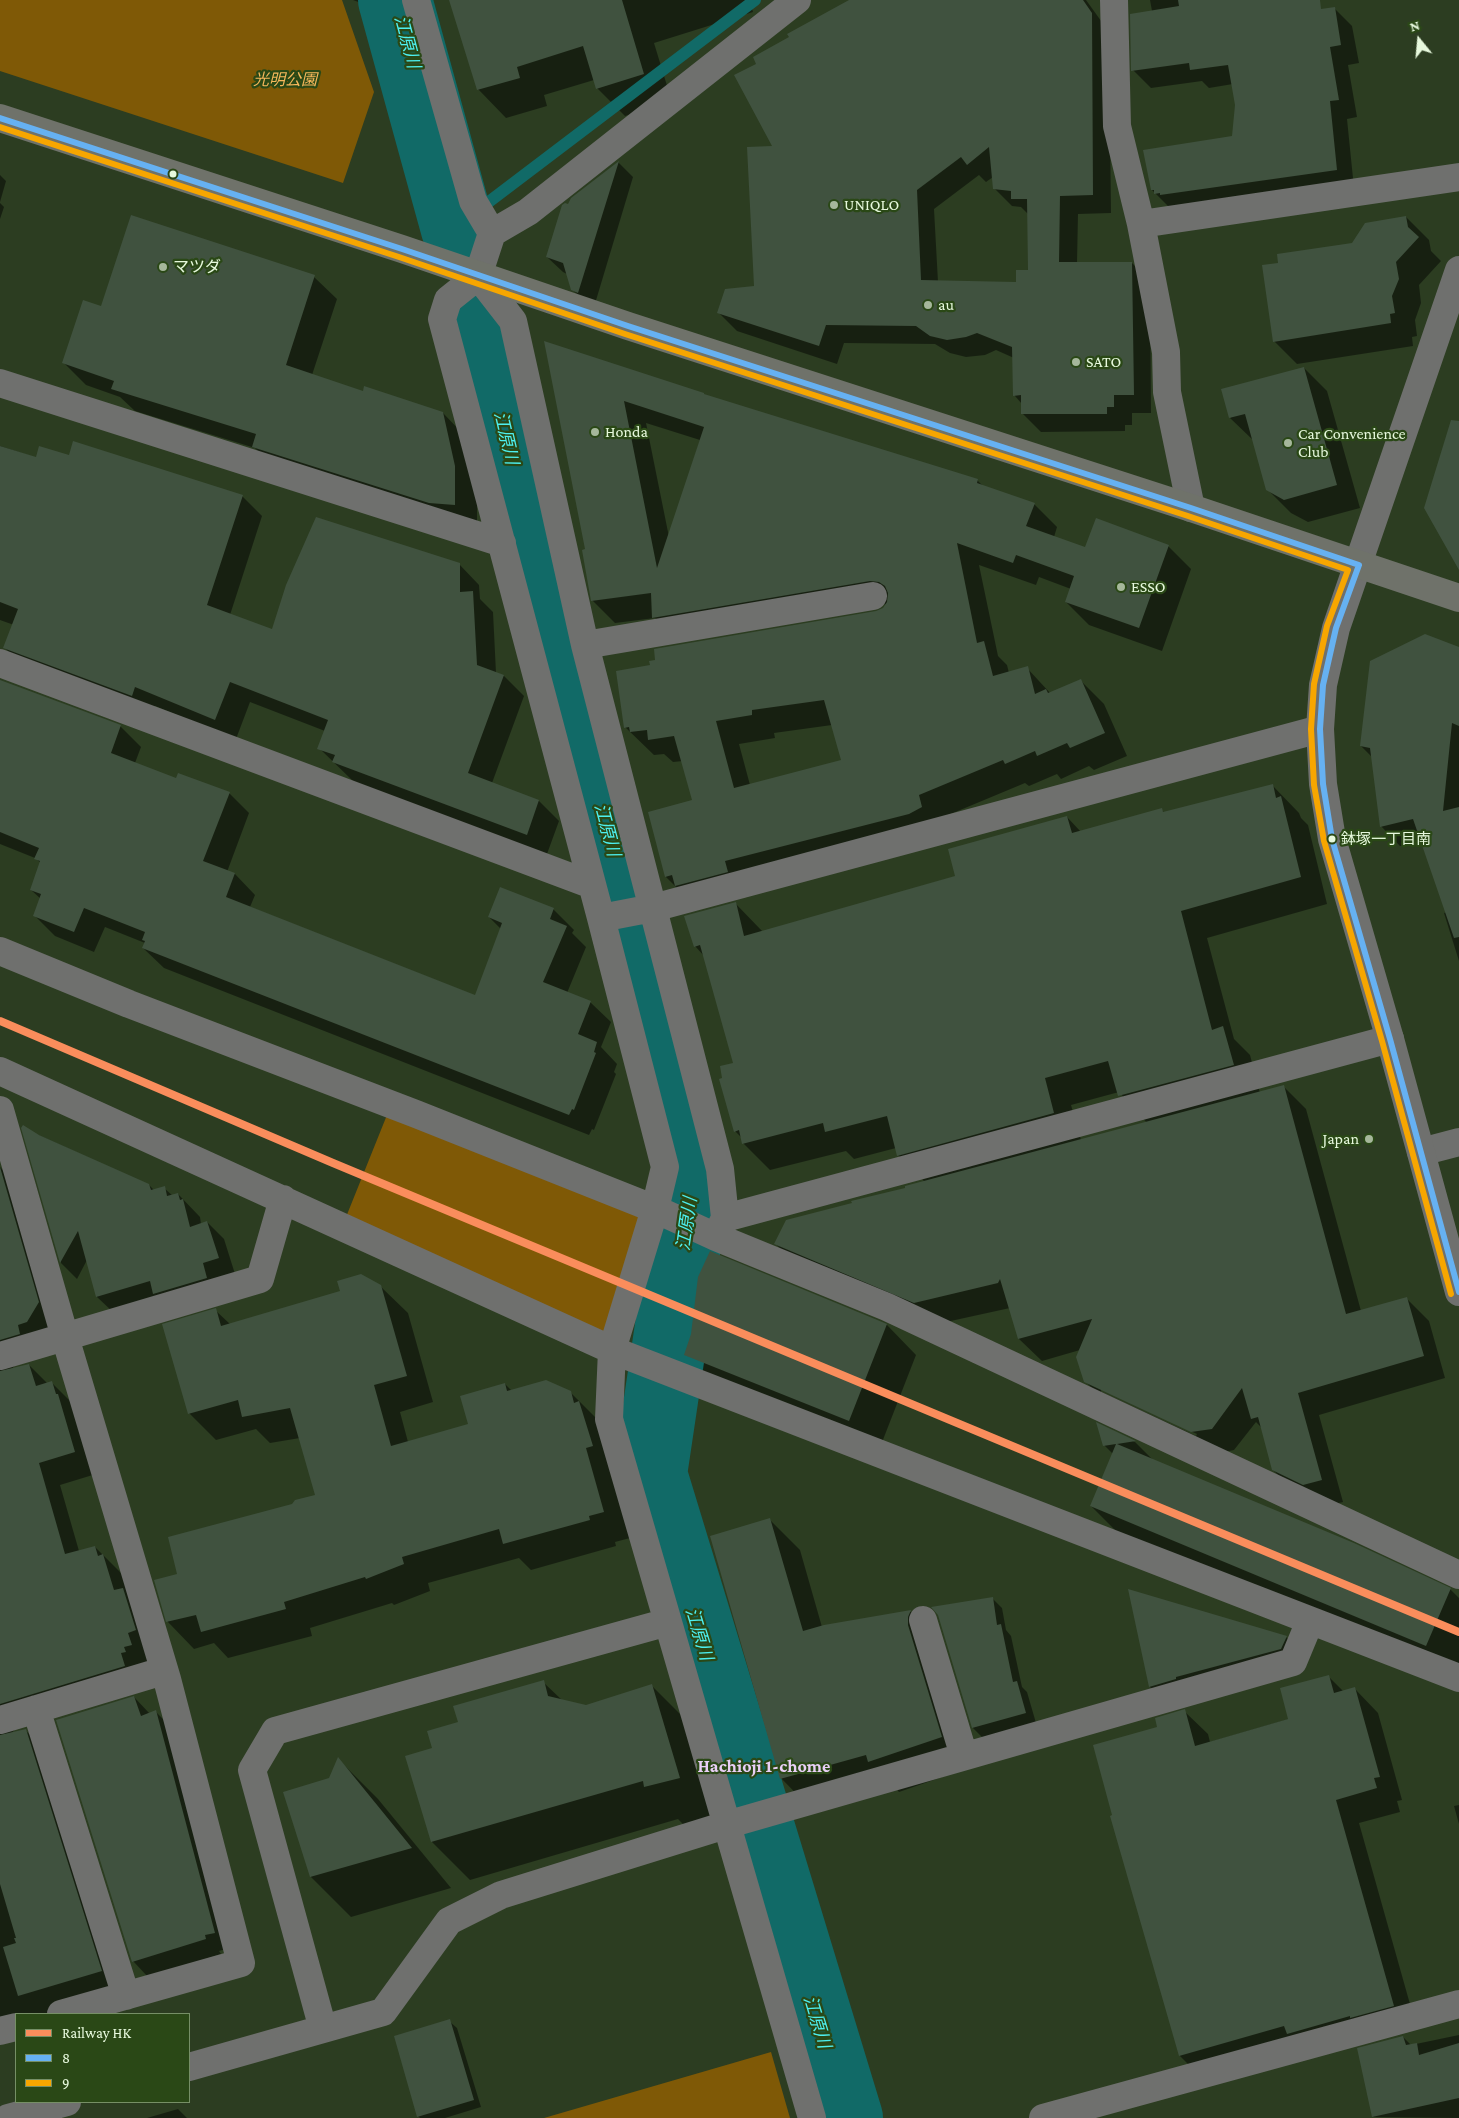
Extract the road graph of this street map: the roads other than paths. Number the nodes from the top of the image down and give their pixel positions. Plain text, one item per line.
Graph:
1 (416, 0) edge
2 (797, 0) edge
3 (1114, 0) edge
4 (0, 118) edge
5 (1459, 177) edge
6 (1142, 224) junction
7 (492, 233) junction
8 (1459, 270) edge
9 (478, 276) junction
10 (0, 383) edge
11 (1191, 508) junction
12 (502, 543) junction
13 (1358, 565) junction
14 (873, 596) dead end
15 (1459, 598) edge
16 (585, 645) junction
17 (0, 663) edge
18 (1320, 729) junction
19 (592, 885) junction
20 (653, 908) junction
21 (601, 918) junction
22 (0, 951) edge
23 (1390, 1039) junction
24 (0, 1071) edge
25 (0, 1110) edge
26 (1459, 1142) edge
27 (1421, 1152) junction
28 (6, 1156) edge
29 (283, 1199) junction
30 (655, 1209) junction
31 (721, 1228) junction
32 (1459, 1292) edge
33 (64, 1337) junction
34 (612, 1350) junction
35 (0, 1356) edge
36 (1459, 1575) edge
37 (922, 1620) dead end
38 (1310, 1621) junction
39 (668, 1622) junction
40 (164, 1670) junction
41 (1459, 1678) edge
42 (36, 1709) junction
43 (0, 1720) edge
44 (964, 1756) junction
45 (726, 1825) junction
46 (126, 1996) junction
47 (1459, 2004) edge
48 (65, 2013) edge
49 (15, 2027) edge
50 (323, 2029) junction
51 (0, 2031) edge
52 (190, 2067) edge
53 (63, 2103) edge
54 (74, 2103) edge
55 (8, 2118) edge
56 (78, 2118) edge
57 (812, 2118) edge
58 (1043, 2118) edge

1 - 7 street
2 - 7 street
3 - 6 street
4 - 9 highway
5 - 6 street
6 - 11 street
7 - 9 street
8 - 13 street
9 - 11 highway
9 - 12 street
9 - 16 street
10 - 12 street
11 - 13 highway
12 - 19 street
13 - 15 highway
13 - 18 street
14 - 16 street
16 - 20 street
17 - 19 street
18 - 20 street
18 - 23 street
19 - 21 street
20 - 21 street
20 - 31 street
21 - 30 street
22 - 30 street
23 - 27 street
23 - 31 street
24 - 29 street
25 - 28 street
26 - 27 street
27 - 32 street
28 - 33 street
29 - 33 street
29 - 34 street
30 - 31 street
30 - 34 street
31 - 36 street
33 - 35 street
33 - 40 street
34 - 38 street
34 - 39 street
37 - 44 street
38 - 41 street
38 - 44 street
39 - 45 street
39 - 50 street
40 - 42 street
40 - 46 street
42 - 43 street
42 - 46 street
44 - 45 street
45 - 50 street
45 - 57 street
46 - 48 street
47 - 58 street
49 - 51 street
50 - 52 street
53 - 55 street
54 - 56 street

